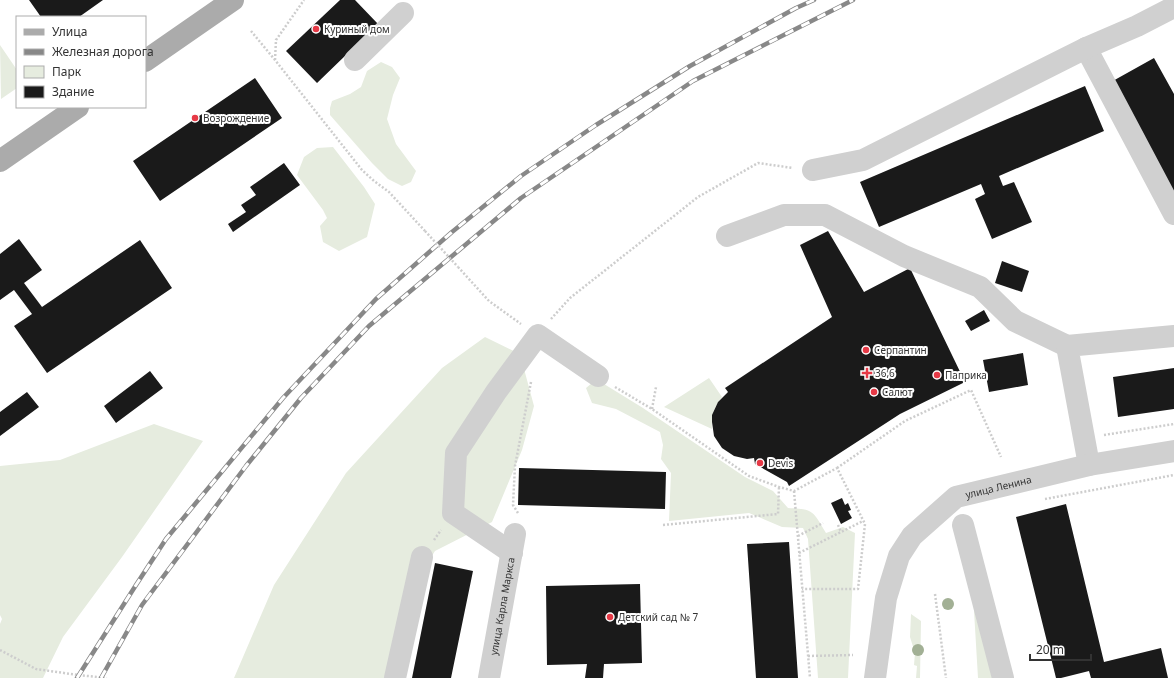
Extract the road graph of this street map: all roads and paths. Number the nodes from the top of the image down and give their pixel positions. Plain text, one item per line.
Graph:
1 (233, 0) edge
2 (304, 0) edge
3 (1174, 7) edge
4 (403, 13) dead end
5 (251, 31) dead end
6 (1086, 48) junction
7 (146, 60) edge
8 (275, 60) junction
9 (355, 60) dead end
10 (77, 108) edge
11 (0, 161) edge
12 (813, 170) joint
13 (1174, 214) edge
14 (727, 236) dead end
15 (538, 335) junction
16 (1174, 336) edge
17 (1067, 346) junction
18 (598, 376) joint
19 (531, 380) dead end
20 (656, 387) dead end
21 (652, 409) junction
22 (1174, 424) edge
23 (1084, 438) junction
24 (1174, 451) edge
25 (1000, 457) dead end
26 (1089, 465) junction
27 (837, 468) junction
28 (1174, 475) edge
29 (779, 487) junction
30 (794, 491) junction
31 (1041, 500) dead end
32 (453, 513) junction
33 (863, 521) junction
34 (823, 523) dead end
35 (838, 525) dead end
36 (963, 525) dead end
37 (663, 526) dead end
38 (841, 532) junction
39 (515, 534) junction
40 (798, 536) junction
41 (799, 553) junction
42 (422, 557) joint
43 (802, 589) junction
44 (935, 594) dead end
45 (0, 650) edge
46 (808, 656) junction
47 (854, 656) dead end
48 (107, 678) edge
49 (395, 678) edge
50 (489, 678) edge
51 (810, 678) edge
52 (875, 678) edge
53 (946, 678) edge
54 (1003, 678) edge

1 - 7 main road
2 - 8 path
3 - 6 street
4 - 9 street
5 - 8 path
6 - 12 street
6 - 13 street
8 - 15 path, bridge
10 - 11 main road
12 - 15 path
14 - 17 street
15 - 18 street
15 - 32 street
16 - 17 street
17 - 23 street
18 - 21 path
19 - 39 path
20 - 21 path
21 - 29 path
22 - 23 path
23 - 26 street
24 - 26 street, улица Ленина
25 - 27 path
26 - 52 street, улица Ленина
27 - 30 path
27 - 33 path
28 - 31 path
29 - 30 path
29 - 37 path
30 - 40 path
32 - 39 street
32 - 42 path
33 - 38 path
33 - 43 path
34 - 40 path
35 - 38 path
36 - 54 street
38 - 41 path
39 - 50 street, улица Карла Маркса
40 - 41 path
41 - 43 path
42 - 49 street
43 - 46 path
44 - 53 path
45 - 48 path
46 - 47 path
46 - 51 path

